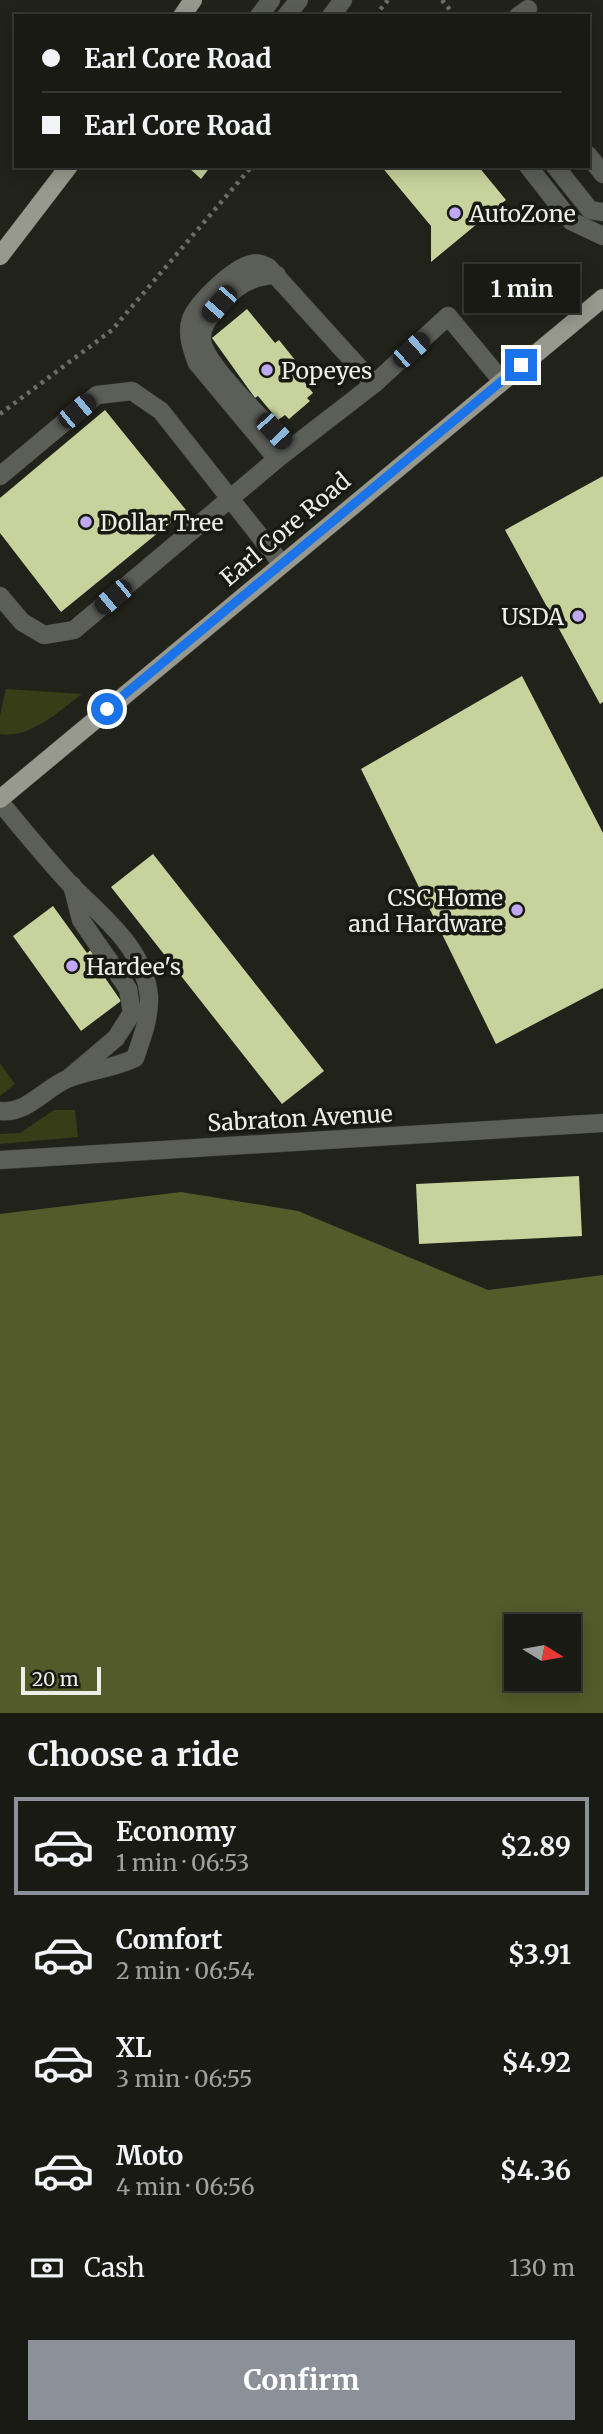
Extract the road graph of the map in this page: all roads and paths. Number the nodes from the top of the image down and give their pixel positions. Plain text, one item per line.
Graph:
1 (299, 0) edge
2 (388, 0) edge
3 (442, 0) edge
4 (288, 14) edge
5 (377, 14) edge
6 (453, 14) edge
7 (590, 158) edge
8 (67, 168) edge
9 (250, 168) edge
10 (530, 168) edge
11 (557, 168) edge
12 (603, 174) edge
13 (603, 212) edge
14 (603, 236) edge
15 (0, 256) edge
16 (603, 298) edge
17 (502, 382) junction
18 (374, 384) junction
19 (0, 414) edge
20 (284, 454) junction
21 (0, 475) edge
22 (230, 499) junction
23 (281, 563) junction
24 (0, 596) edge
25 (0, 801) edge
26 (72, 885) junction
27 (68, 1079) junction
28 (0, 1111) edge
29 (603, 1123) edge
30 (0, 1160) edge

1 - 4 street
2 - 5 path
3 - 6 path
7 - 12 street
8 - 15 main road
9 - 19 path
10 - 14 street
11 - 13 street
16 - 17 main road, Earl Core Road
17 - 18 street
17 - 23 main road, Earl Core Road
18 - 20 street
18 - 20 street
20 - 22 street
21 - 22 street
22 - 23 street
22 - 24 street
23 - 25 main road, Earl Core Road
25 - 26 street
26 - 27 street
26 - 27 street
27 - 28 street
29 - 30 street, Sabraton Avenue

